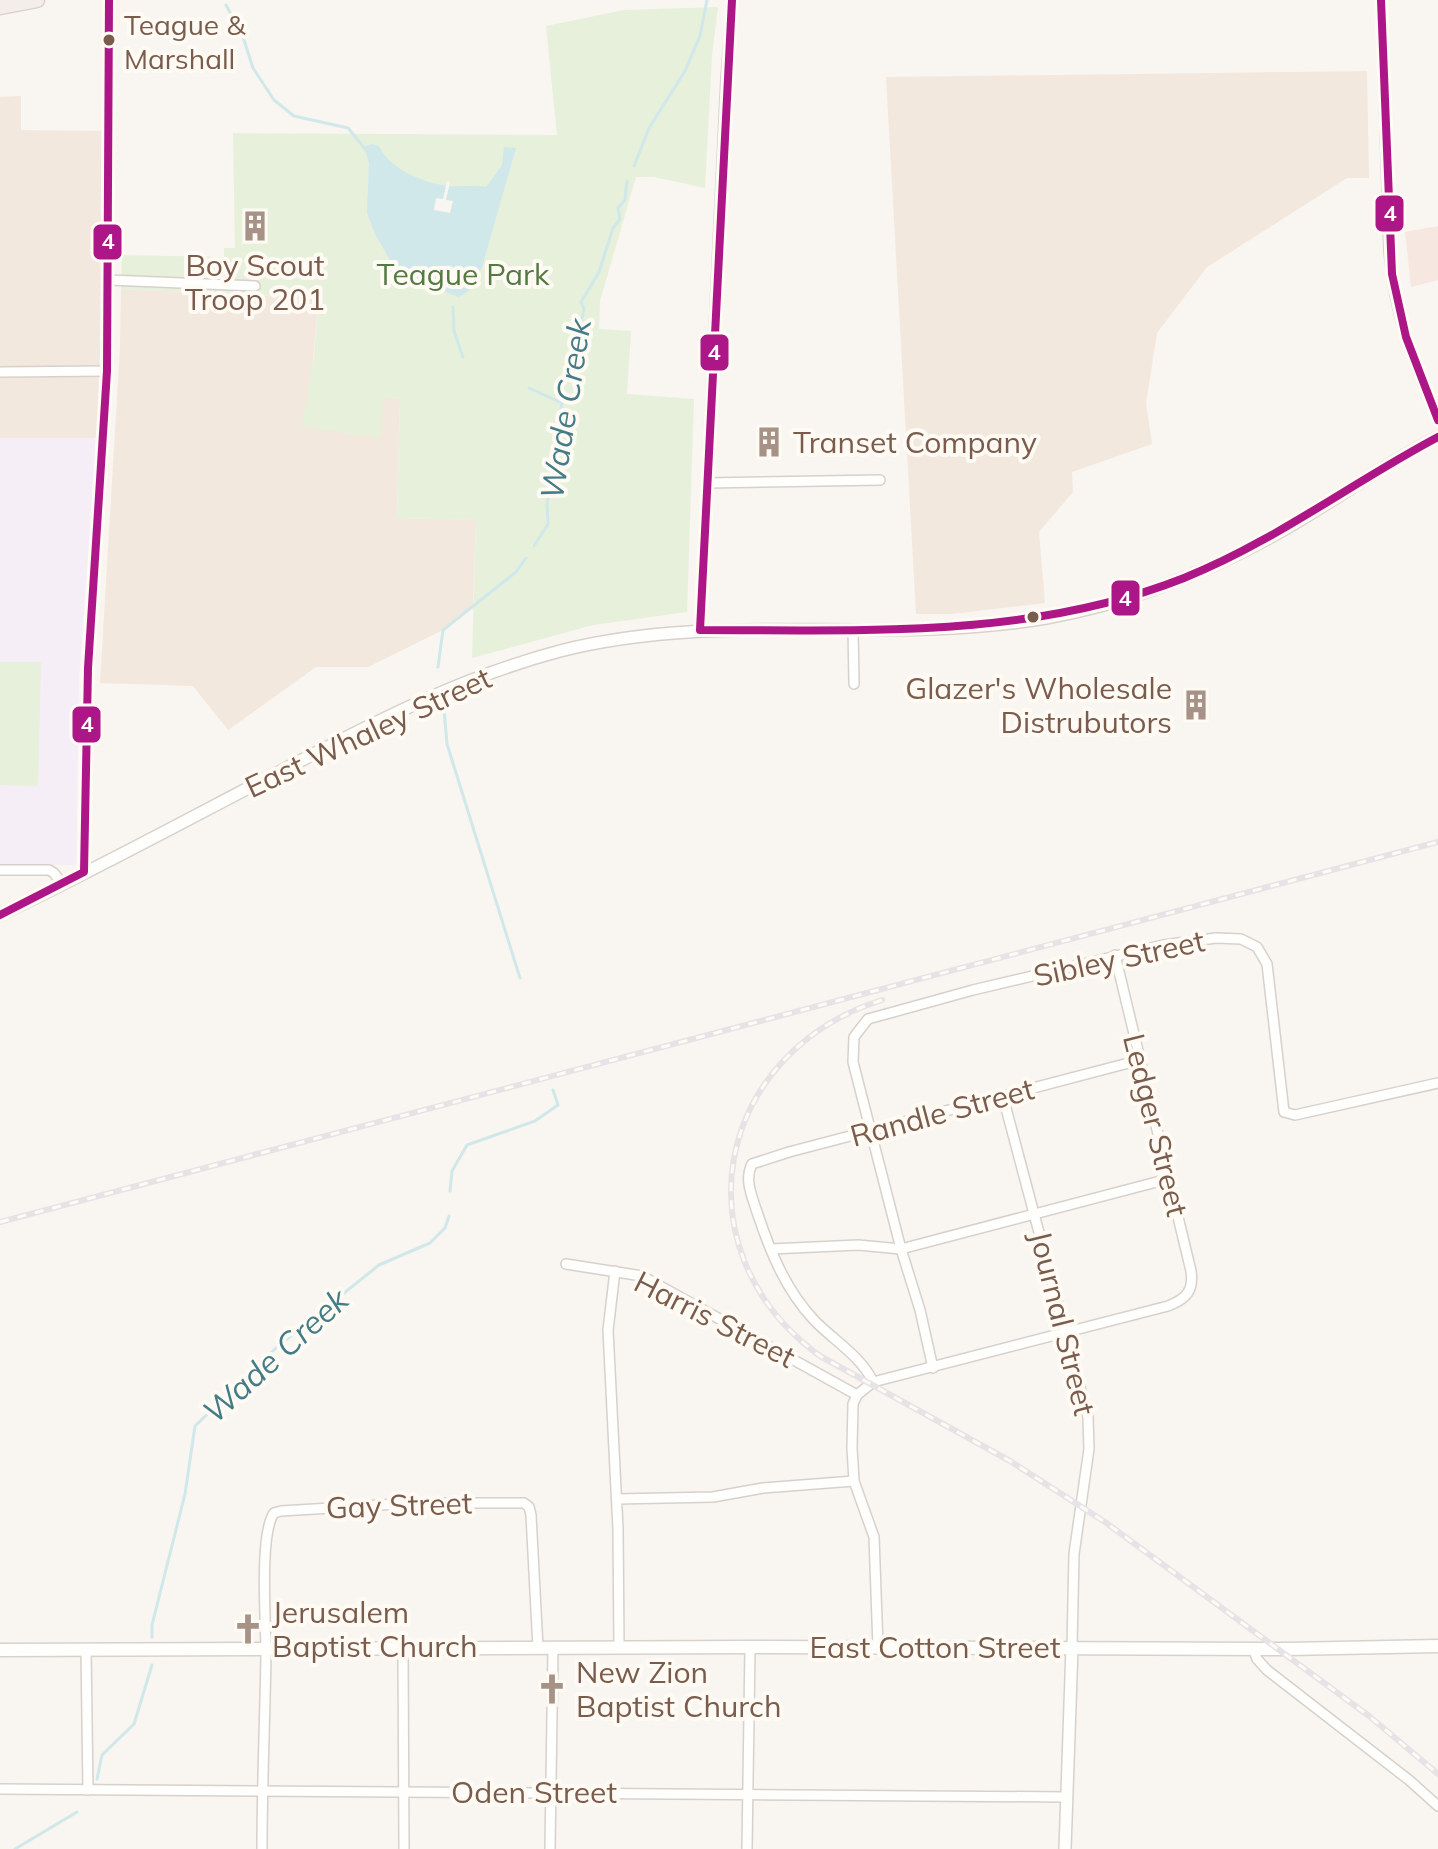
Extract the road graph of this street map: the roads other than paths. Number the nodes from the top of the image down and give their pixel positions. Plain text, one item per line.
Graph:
1 (37, 0) edge
2 (109, 0) edge
3 (732, 0) edge
4 (1381, 0) edge
5 (0, 7) edge
6 (109, 280) junction
7 (255, 286) dead end
8 (107, 371) junction
9 (0, 372) edge
10 (1438, 420) edge
11 (1438, 437) edge
12 (880, 480) dead end
13 (707, 483) junction
14 (853, 629) junction
15 (700, 630) junction
16 (854, 684) dead end
17 (0, 870) edge
18 (84, 872) junction
19 (62, 884) junction
20 (0, 915) edge
21 (1115, 955) junction
22 (1140, 1060) junction
23 (1438, 1083) edge
24 (1003, 1097) junction
25 (872, 1130) junction
26 (1168, 1179) junction
27 (1035, 1214) junction
28 (771, 1249) junction
29 (901, 1249) junction
30 (566, 1264) dead end
31 (615, 1271) junction
32 (1068, 1332) junction
33 (933, 1368) junction
34 (873, 1382) junction
35 (857, 1395) junction
36 (854, 1481) junction
37 (617, 1499) junction
38 (1438, 1646) edge
39 (619, 1647) junction
40 (750, 1647) junction
41 (878, 1647) junction
42 (403, 1648) junction
43 (538, 1648) junction
44 (553, 1648) junction
45 (1072, 1648) junction
46 (1253, 1648) junction
47 (0, 1650) edge
48 (86, 1650) junction
49 (266, 1650) junction
50 (0, 1789) edge
51 (88, 1790) junction
52 (262, 1790) junction
53 (404, 1791) junction
54 (550, 1792) junction
55 (747, 1794) junction
56 (1067, 1797) junction
57 (1438, 1806) edge
58 (262, 1849) edge
59 (404, 1849) edge
60 (550, 1849) edge
61 (747, 1849) edge
62 (1065, 1849) edge

1 - 5 main road
2 - 6 street
3 - 13 street
4 - 10 street
6 - 7 street
6 - 8 street
8 - 9 street
8 - 18 street
11 - 14 street, East Whaley Street
12 - 13 street
13 - 15 street
14 - 15 street, East Whaley Street
14 - 16 street
15 - 18 street, East Whaley Street
17 - 19 street
18 - 19 street, East Whaley Street
19 - 20 street, East Whaley Street
21 - 22 street, Ledger Street
21 - 23 street, Sibley Street
21 - 25 street, Sibley Street
22 - 24 street, Randle Street
22 - 26 street, Ledger Street
24 - 25 street, Randle Street
24 - 27 street, Journal Street
25 - 28 street, Randle Street
25 - 29 street
26 - 27 street
26 - 32 street, Ledger Street
27 - 29 street
27 - 32 street, Journal Street
28 - 29 street
28 - 34 street
29 - 33 street
30 - 31 street, Harris Street
31 - 35 street, Harris Street
31 - 37 street
32 - 33 street
32 - 45 street, Journal Street
33 - 34 street
34 - 35 street
35 - 36 street
36 - 37 street
36 - 41 street
37 - 39 street
38 - 46 main road, East Cotton Street
39 - 40 main road, East Cotton Street
39 - 44 main road, East Cotton Street
40 - 41 main road, East Cotton Street
40 - 55 street
41 - 45 main road, East Cotton Street
42 - 43 main road, East Cotton Street
42 - 49 main road, East Cotton Street
42 - 53 street
43 - 44 main road, East Cotton Street
43 - 49 street, Gay Street
44 - 54 street
45 - 46 main road, East Cotton Street
45 - 56 street
46 - 57 street
47 - 48 main road, East Cotton Street
48 - 49 main road, East Cotton Street
48 - 51 street
49 - 52 street
50 - 51 street, Oden Street
51 - 52 street, Oden Street
52 - 53 street, Oden Street
52 - 58 street
53 - 54 street, Oden Street
53 - 59 street
54 - 55 street, Oden Street
54 - 60 street
55 - 56 street, Oden Street
55 - 61 street
56 - 62 street

